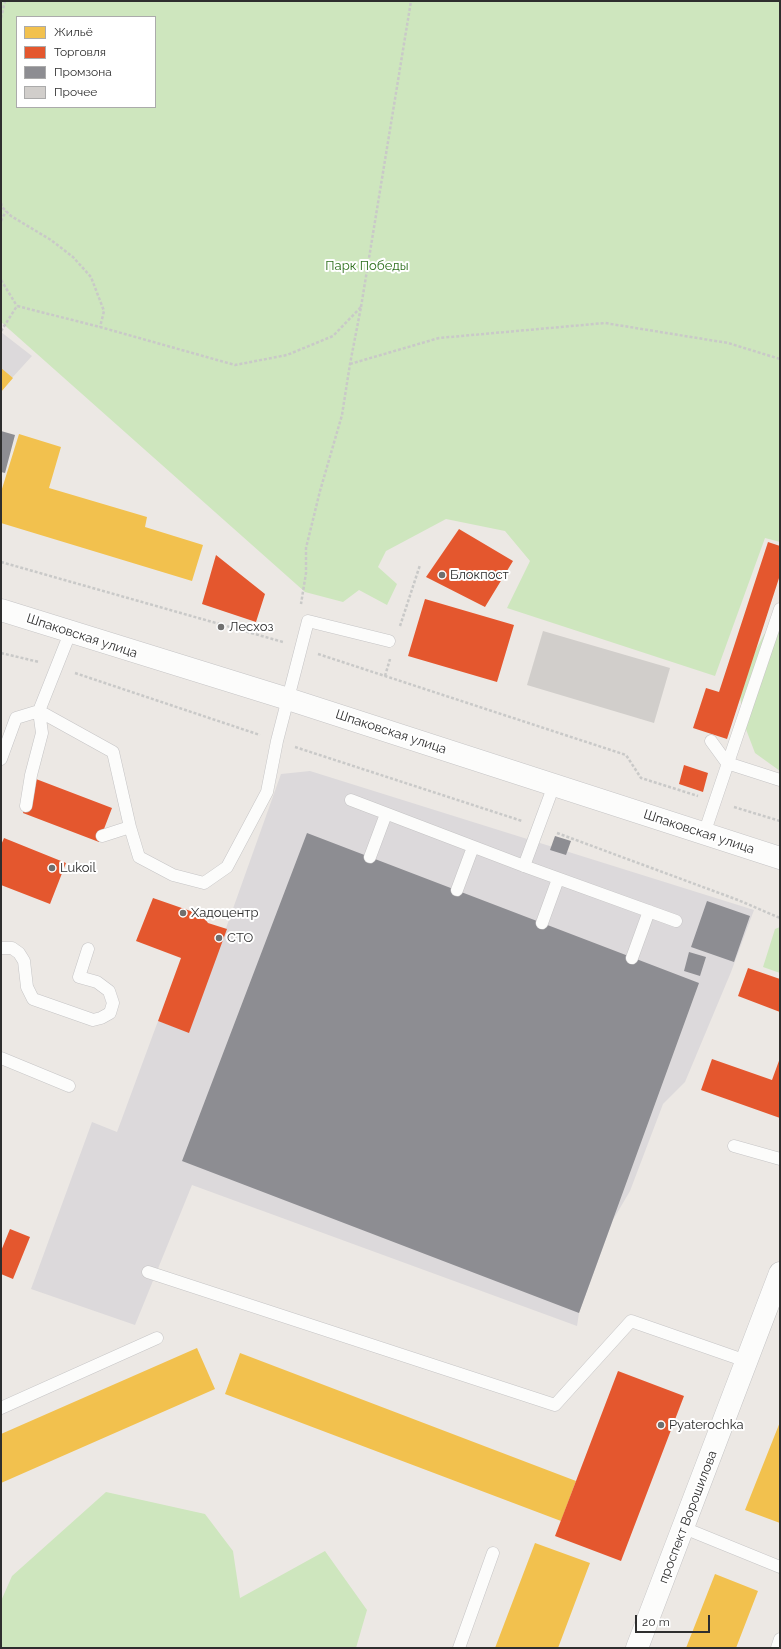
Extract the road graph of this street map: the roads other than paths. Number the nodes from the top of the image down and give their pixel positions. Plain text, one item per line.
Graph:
1 (780, 608) edge
2 (1, 610) edge
3 (70, 633) junction
4 (389, 641) dead end
5 (288, 699) junction
6 (39, 711) junction
7 (712, 741) dead end
8 (1, 759) edge
9 (728, 763) junction
10 (780, 780) edge
11 (554, 785) junction
12 (351, 800) dead end
13 (26, 806) dead end
14 (386, 814) junction
15 (130, 826) junction
16 (704, 834) junction
17 (102, 836) dead end
18 (473, 847) junction
19 (370, 857) dead end
20 (780, 858) edge
21 (524, 866) junction
22 (558, 879) junction
23 (457, 890) dead end
24 (649, 911) junction
25 (676, 921) dead end
26 (542, 923) dead end
27 (1, 948) edge
28 (88, 949) dead end
29 (632, 958) dead end
30 (1, 1058) edge
31 (69, 1086) dead end
32 (734, 1146) dead end
33 (780, 1159) edge
34 (148, 1272) dead end
35 (780, 1273) edge
36 (157, 1338) dead end
37 (746, 1361) junction
38 (1, 1408) edge
39 (684, 1528) junction
40 (493, 1553) dead end
41 (780, 1567) edge
42 (780, 1639) edge
43 (459, 1648) edge
44 (637, 1648) edge
45 (777, 1648) edge

1 - 9 lane
2 - 3 main road, Шпаковская улица
3 - 5 main road, Шпаковская улица
3 - 6 lane
4 - 5 lane
5 - 11 main road, Шпаковская улица
5 - 15 lane
6 - 8 lane
6 - 13 lane
6 - 15 lane
7 - 9 lane
9 - 10 lane
9 - 16 lane
11 - 16 main road, Шпаковская улица
11 - 21 lane
12 - 14 lane
14 - 18 lane
14 - 19 lane
15 - 17 lane
16 - 20 main road, Шпаковская улица
18 - 21 lane
18 - 23 lane
21 - 22 lane
22 - 24 lane
22 - 26 lane
24 - 25 lane
24 - 29 lane
27 - 28 lane
30 - 31 lane
32 - 33 lane
34 - 37 lane
35 - 37 main road, проспект Ворошилова
36 - 38 lane
37 - 39 main road, проспект Ворошилова
39 - 41 lane
39 - 44 main road, проспект Ворошилова
40 - 43 lane
42 - 45 lane

